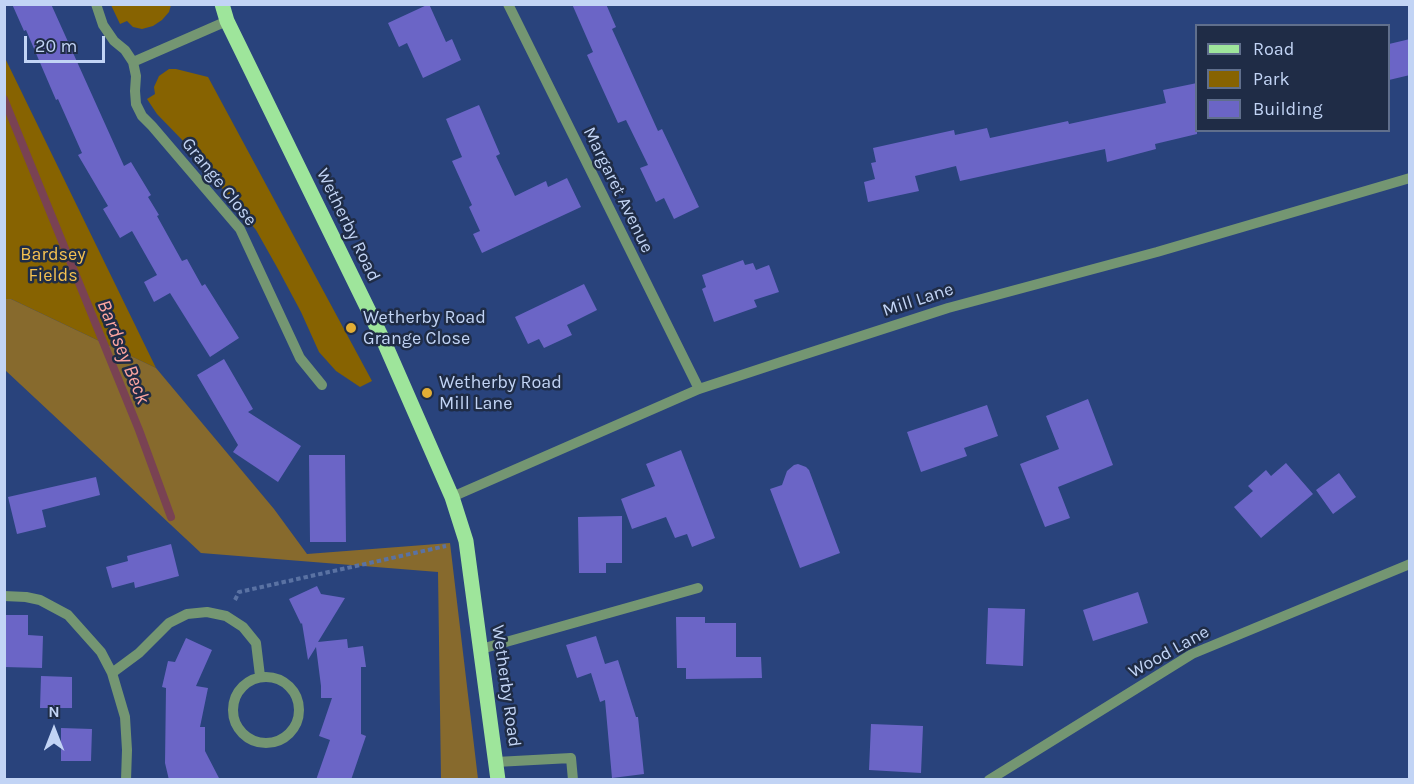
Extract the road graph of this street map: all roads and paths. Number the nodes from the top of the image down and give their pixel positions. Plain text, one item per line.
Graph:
1 (96, 4) edge
2 (222, 4) edge
3 (508, 4) edge
4 (228, 21) junction
5 (133, 62) junction
6 (1410, 178) edge
7 (322, 385) dead end
8 (699, 389) junction
9 (452, 497) junction
10 (466, 541) junction
11 (1410, 564) edge
12 (698, 588) dead end
13 (4, 596) edge
14 (226, 616) junction
15 (481, 649) junction
16 (112, 673) junction
17 (260, 676) junction
18 (496, 762) junction
19 (126, 780) edge
20 (498, 780) edge
21 (573, 780) edge
22 (989, 780) edge

1 - 5 street
2 - 4 main road, Wetherby Road
3 - 8 street, Margaret Avenue
4 - 5 street
4 - 9 main road, Wetherby Road
5 - 7 street, Grange Close
6 - 8 street, Mill Lane
8 - 9 street, Mill Lane
9 - 10 main road, Wetherby Road
10 - 14 path
10 - 15 main road, Wetherby Road
11 - 22 street, Wood Lane
12 - 15 street
13 - 16 street
14 - 16 street
14 - 17 street
15 - 18 main road, Wetherby Road
16 - 19 street
17 - 17 street
18 - 20 main road, Wetherby Road
18 - 21 street

